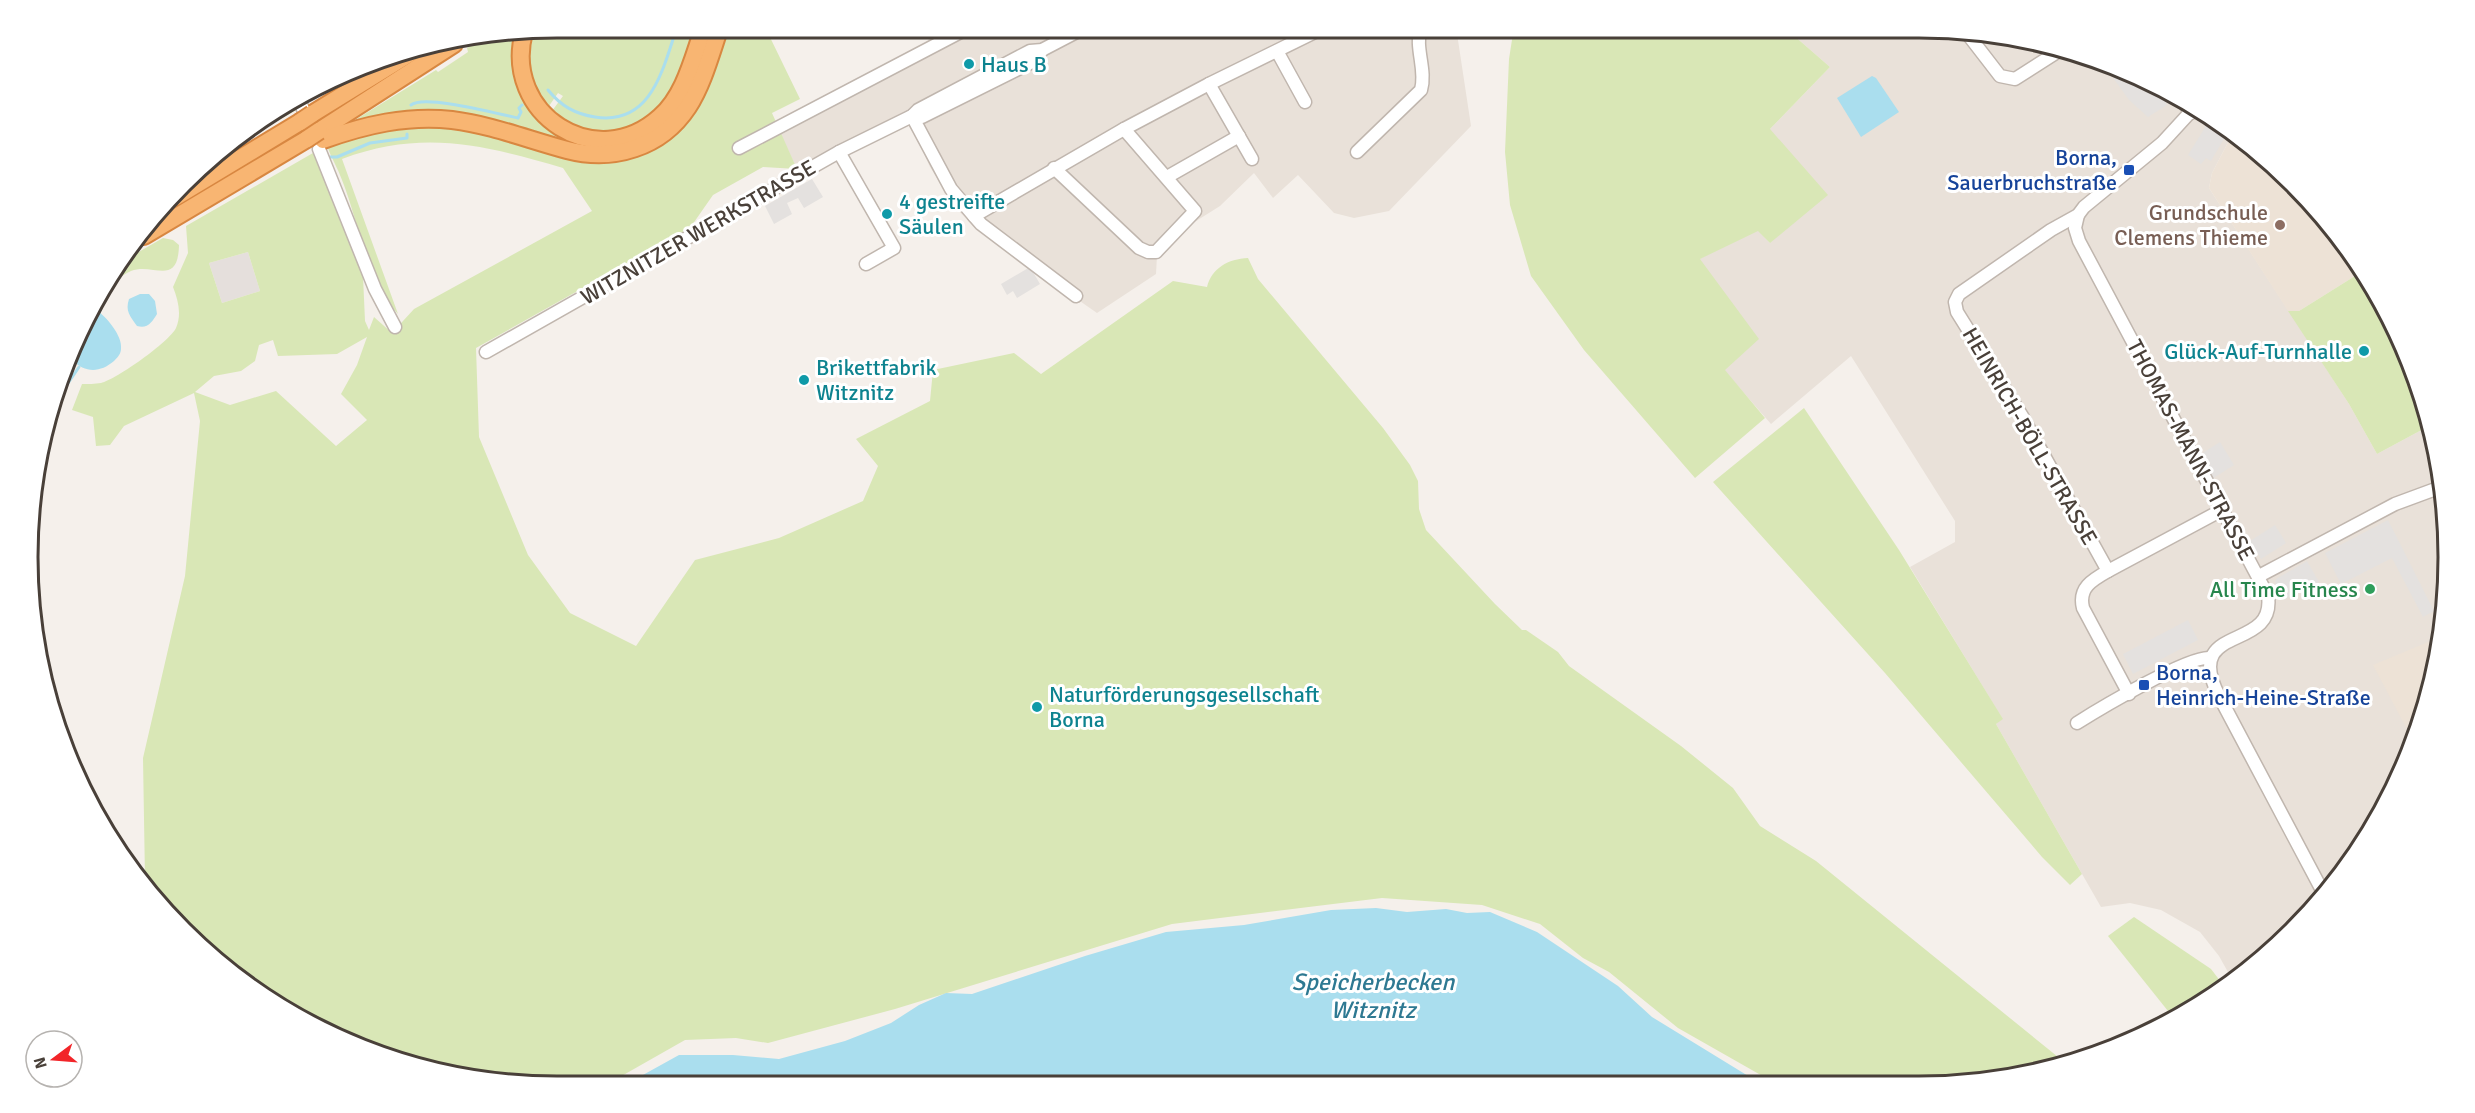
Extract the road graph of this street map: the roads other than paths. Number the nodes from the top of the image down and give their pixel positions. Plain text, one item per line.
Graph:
1 (700, 38) edge
2 (716, 38) edge
3 (949, 38) edge
4 (1065, 38) edge
5 (1303, 38) edge
6 (1420, 38) edge
7 (522, 39) edge
8 (1973, 41) edge
9 (447, 49) edge
10 (1277, 51) junction
11 (2054, 55) edge
12 (390, 65) edge
13 (1209, 84) junction
14 (1305, 102) dead end
15 (301, 105) edge
16 (2189, 114) edge
17 (305, 115) junction
18 (912, 116) junction
19 (1124, 129) junction
20 (1239, 136) junction
21 (316, 141) junction
22 (739, 148) dead end
23 (839, 152) junction
24 (1357, 152) dead end
25 (1252, 159) dead end
26 (1054, 168) junction
27 (1167, 177) junction
28 (195, 185) edge
29 (2078, 215) junction
30 (974, 216) junction
31 (153, 231) edge
32 (866, 264) dead end
33 (1076, 296) dead end
34 (395, 327) dead end
35 (486, 352) dead end
36 (2433, 490) edge
37 (2222, 510) junction
38 (2108, 571) junction
39 (2259, 576) junction
40 (2210, 658) junction
41 (2129, 694) junction
42 (2077, 723) dead end
43 (2319, 886) edge

1 - 7 highway
2 - 21 highway
3 - 22 street
4 - 18 street, WITZNITZER WERKSTRASSE
5 - 10 street
6 - 24 street
8 - 11 street
9 - 21 highway
10 - 13 street
10 - 14 street
12 - 17 highway
13 - 19 street
13 - 20 street
15 - 17 street
16 - 29 street
17 - 28 highway
18 - 23 street, WITZNITZER WERKSTRASSE
18 - 30 street
19 - 26 street
19 - 27 street
20 - 25 street
20 - 27 street
21 - 31 highway
21 - 34 street
23 - 32 street
23 - 35 street, WITZNITZER WERKSTRASSE
26 - 27 street
26 - 30 street
29 - 37 street, THOMAS-MANN-STRASSE
29 - 38 street, HEINRICH-BÖLL-STRASSE
30 - 33 street
36 - 39 street
37 - 38 street, HEINRICH-BÖLL-STRASSE
37 - 39 street, THOMAS-MANN-STRASSE
38 - 41 street, HEINRICH-BÖLL-STRASSE
39 - 40 street, THOMAS-MANN-STRASSE
40 - 41 street, THOMAS-MANN-STRASSE
40 - 43 street
41 - 42 street, THOMAS-MANN-STRASSE

